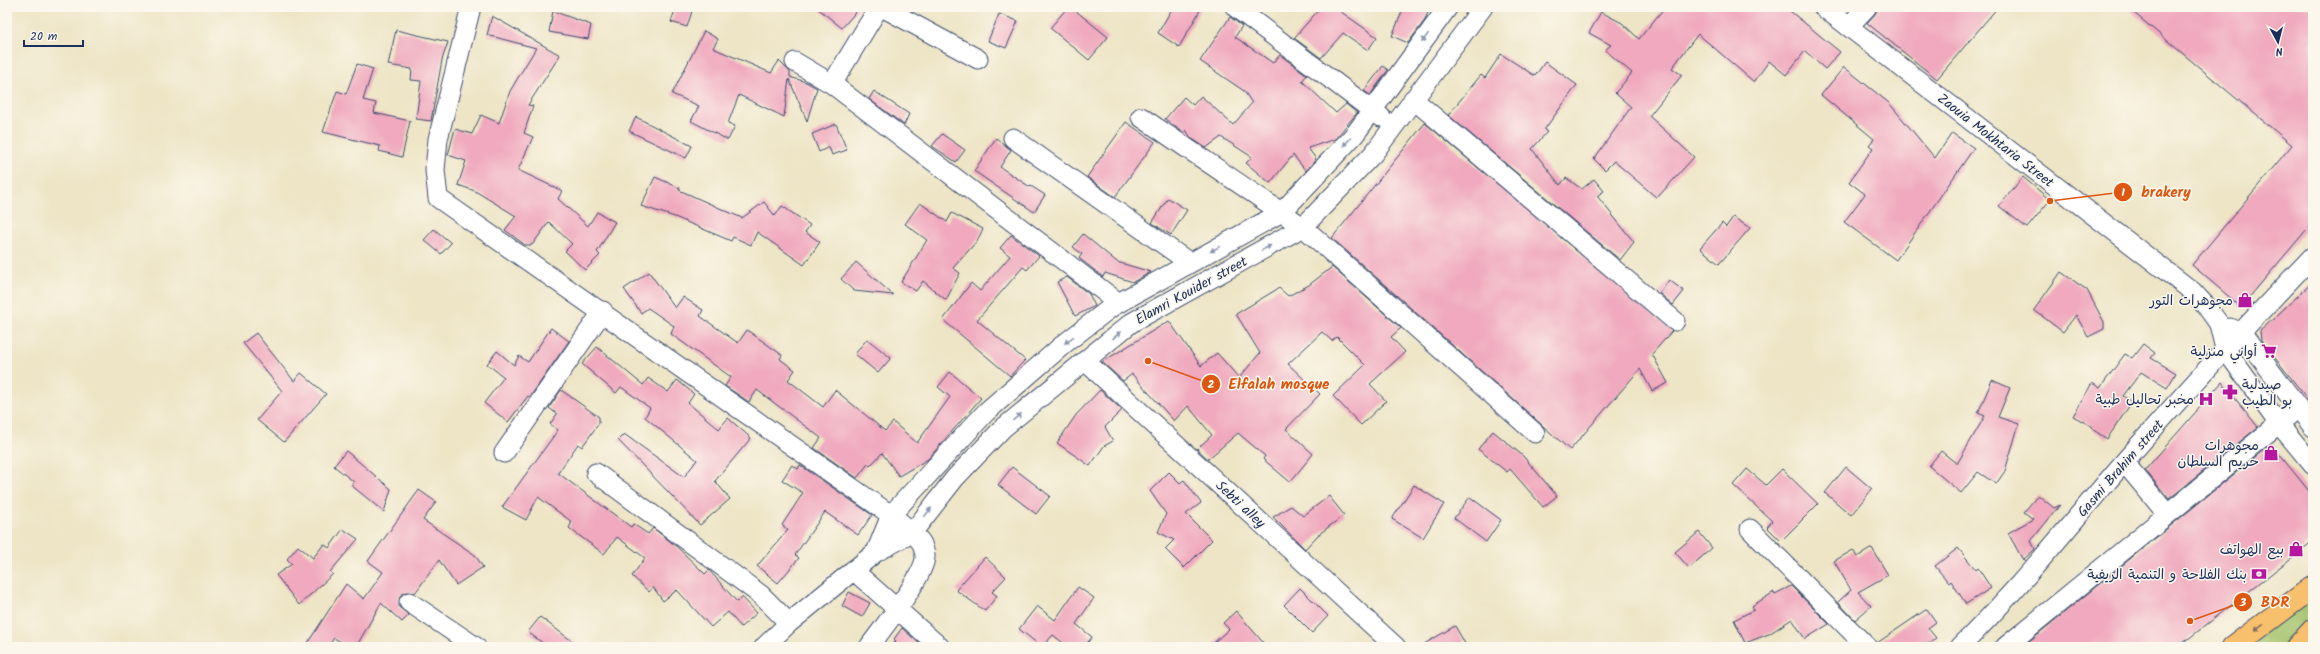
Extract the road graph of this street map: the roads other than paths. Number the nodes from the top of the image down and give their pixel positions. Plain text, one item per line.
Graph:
1 (471, 7) edge
2 (879, 7) edge
3 (882, 7) edge
4 (1235, 7) edge
5 (1448, 7) edge
6 (1483, 7) edge
7 (1823, 7) edge
8 (1867, 7) edge
9 (1849, 26) junction
10 (978, 59) dead end
11 (795, 62) dead end
12 (832, 84) junction
13 (1413, 98) junction
14 (1372, 110) junction
15 (1141, 117) dead end
16 (1394, 127) junction
17 (1013, 138) dead end
18 (1282, 212) junction
19 (1303, 227) junction
20 (2313, 256) edge
21 (1190, 263) junction
22 (1118, 303) junction
23 (602, 311) junction
24 (1675, 321) dead end
25 (2220, 324) junction
26 (2241, 332) junction
27 (2225, 349) junction
28 (1085, 361) junction
29 (2298, 408) junction
30 (2279, 424) junction
31 (2313, 427) edge
32 (1535, 433) dead end
33 (504, 453) dead end
34 (2124, 462) junction
35 (2313, 465) edge
36 (596, 473) dead end
37 (2167, 514) junction
38 (890, 515) junction
39 (1750, 529) dead end
40 (912, 533) junction
41 (876, 552) junction
42 (853, 570) junction
43 (2313, 587) edge
44 (409, 602) dead end
45 (896, 610) junction
46 (789, 623) junction
47 (2313, 630) edge
48 (476, 647) edge
49 (764, 647) edge
50 (869, 647) edge
51 (940, 647) edge
52 (1396, 647) edge
53 (1867, 647) edge
54 (1960, 647) edge
55 (2005, 647) edge
56 (2233, 647) edge
57 (2297, 647) edge

1 - 23 street
2 - 12 street
3 - 10 street
4 - 14 street
5 -> 14 street, Elamri Kouider street
6 - 13 street, Elamri Kouider street
7 - 9 street, Zaouia Mokhtaria Street
8 - 9 street
9 - 25 street, Zaouia Mokhtaria Street
11 - 12 street
12 - 22 street
13 - 16 street, Elamri Kouider street
13 - 24 street
14 - 16 street
14 -> 18 street, Elamri Kouider street
15 - 18 street
16 - 19 street, Elamri Kouider street
17 - 21 street
18 - 19 street
18 -> 21 street, Elamri Kouider street
28 -> 19 street, Elamri Kouider street
19 - 32 street
20 - 26 street, Gasmi Brahim street
21 - 22 street, Elamri Kouider street
22 -> 38 street, Elamri Kouider street
23 - 33 street
23 - 38 street
25 - 26 street
25 - 27 street
26 - 27 street, Gasmi Brahim street
26 - 29 street
27 - 30 street
27 - 34 street, Gasmi Brahim street
40 -> 28 street, Elamri Kouider street
28 - 52 street, Sebti alley
29 - 30 street
29 - 31 street
30 - 35 street
30 - 37 street
34 - 37 street
34 - 54 street, Gasmi Brahim street
36 - 46 street
37 - 55 street
38 - 40 street
38 - 41 street, Elamri Kouider street
39 - 53 street
40 - 41 street, Elamri Kouider street
40 - 45 street
41 - 42 street, Elamri Kouider street
42 - 45 street
42 - 46 street, Elamri Kouider street
43 -> 56 main road
44 - 48 street
45 - 50 street
45 - 51 street
46 - 49 street, Elamri Kouider street
47 - 57 main road

